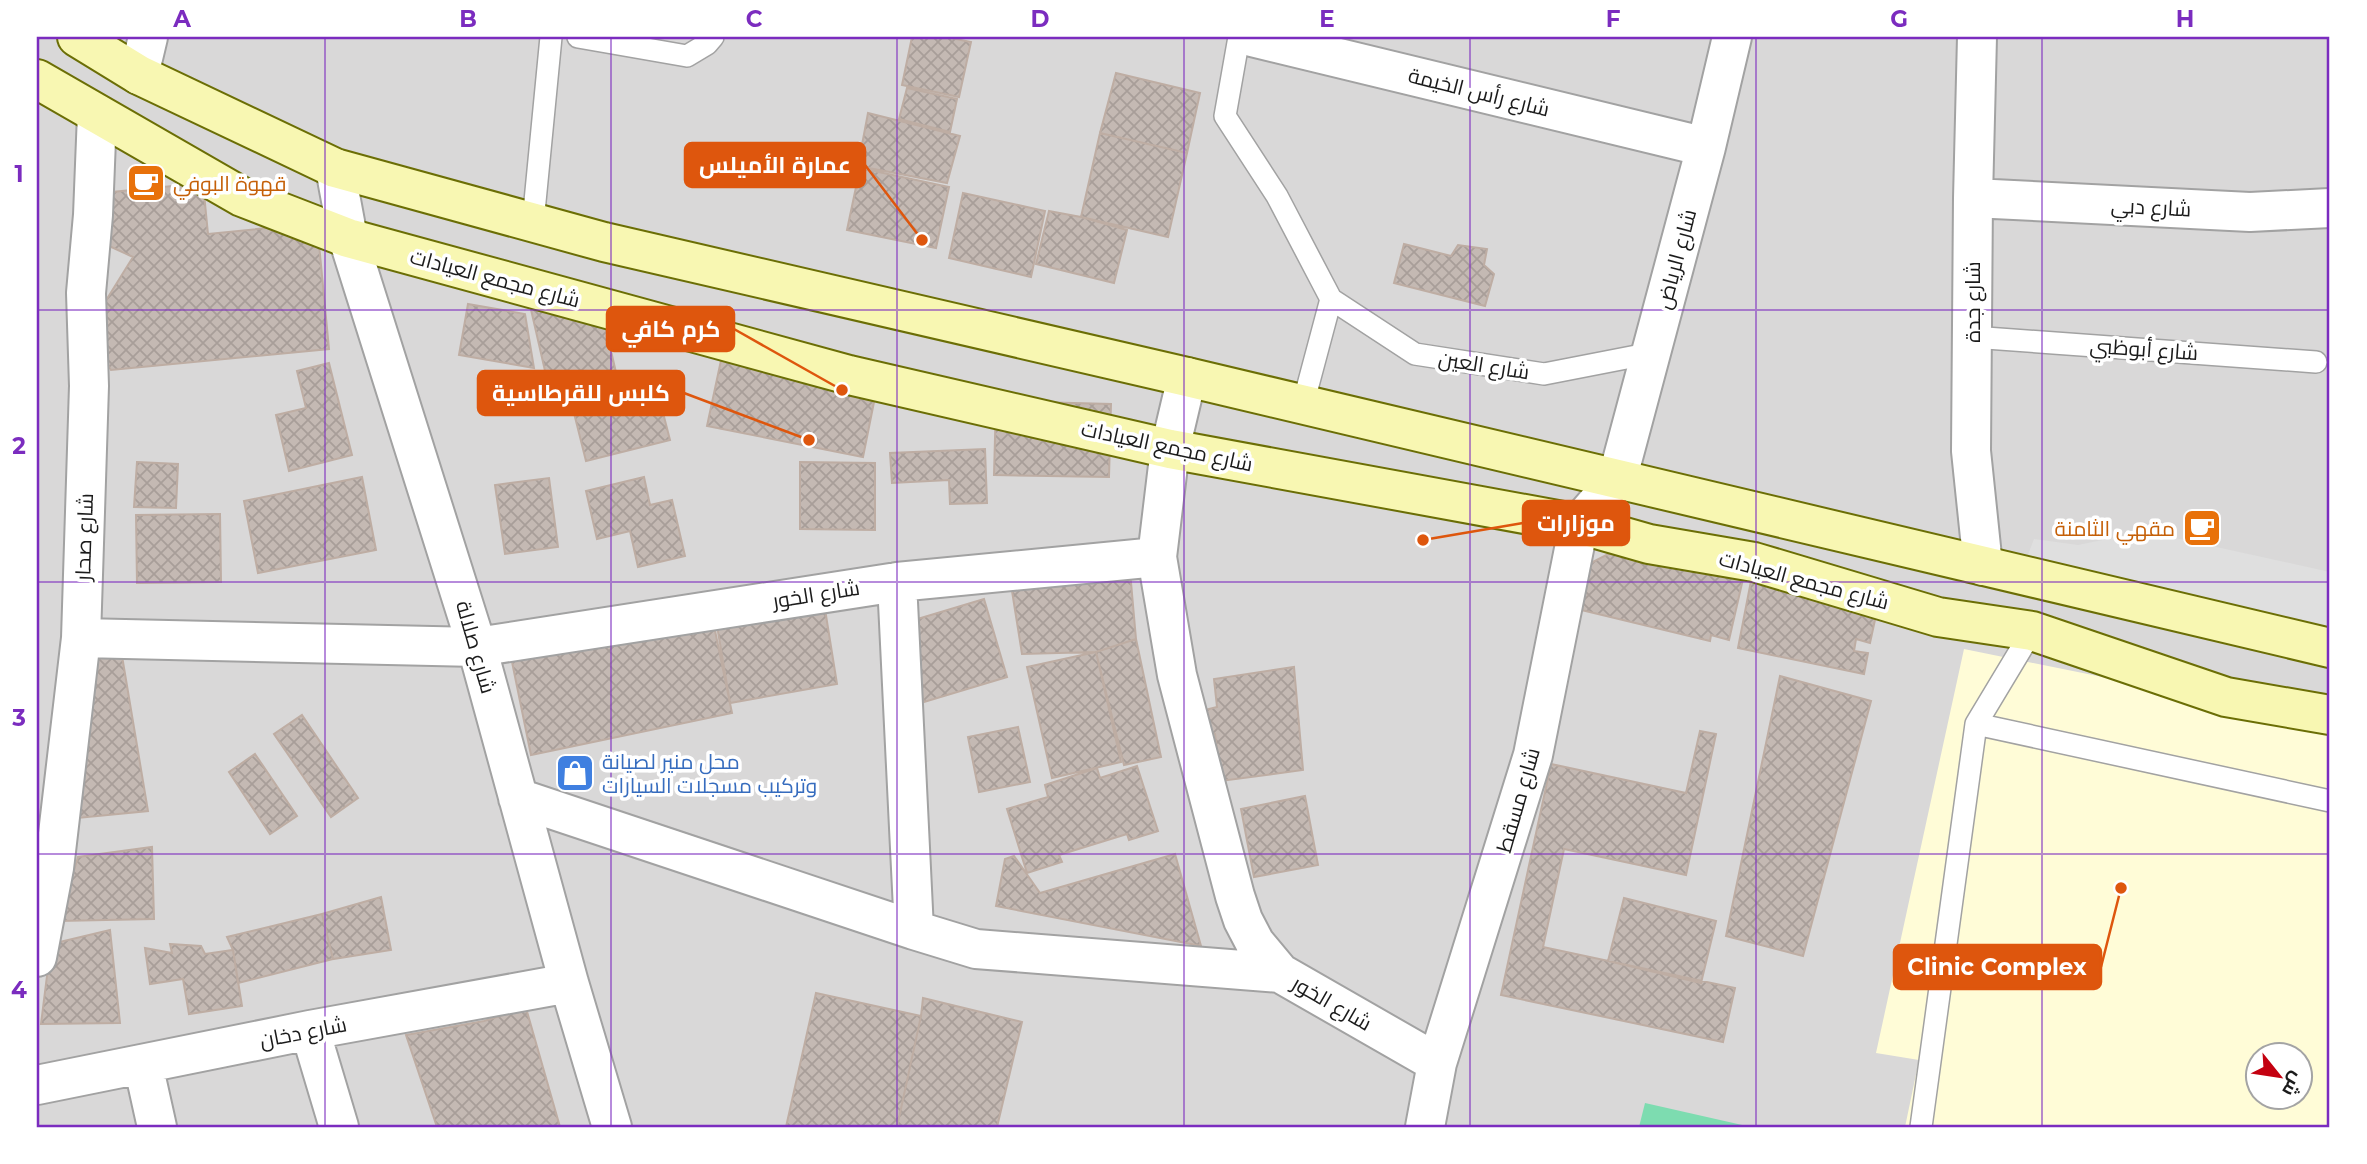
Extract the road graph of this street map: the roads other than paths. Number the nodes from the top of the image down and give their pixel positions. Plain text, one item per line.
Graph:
1 (77, 37) edge
2 (148, 37) edge
3 (551, 37) edge
4 (578, 37) edge
5 (713, 37) edge
6 (1238, 37) edge
7 (1252, 37) edge
8 (1732, 37) edge
9 (1977, 37) edge
10 (139, 75) junction
11 (37, 79) edge
12 (97, 114) junction
13 (1706, 147) junction
14 (335, 168) junction
15 (1973, 198) junction
16 (2330, 208) edge
17 (533, 222) junction
18 (348, 238) junction
19 (1331, 299) junction
20 (1972, 337) junction
21 (1652, 353) junction
22 (2316, 362) dead end
23 (1187, 377) junction
24 (1303, 404) junction
25 (1170, 449) junction
26 (1617, 480) junction
27 (1579, 524) junction
28 (1157, 557) junction
29 (1983, 566) junction
30 (897, 582) junction
31 (2032, 631) junction
32 (81, 638) junction
33 (477, 647) junction
34 (2330, 648) edge
35 (2330, 715) edge
36 (1976, 723) junction
37 (518, 798) junction
38 (2330, 801) edge
39 (914, 930) junction
40 (37, 957) edge
41 (1280, 973) junction
42 (569, 983) junction
43 (310, 1031) junction
44 (1437, 1063) junction
45 (143, 1064) junction
46 (37, 1085) edge
47 (158, 1127) edge
48 (339, 1127) edge
49 (612, 1127) edge
50 (1425, 1127) edge
51 (1921, 1127) edge

1 - 10 main road
2 - 10 street
3 - 17 lane
4 - 5 lane
6 - 19 lane
7 - 13 street, شارع رأس الخيمة
8 - 13 street, شارع الرياض
9 - 15 street, شارع جدة
10 - 14 main road
11 - 12 main road, شارع مجمع العيادات
12 - 18 main road, شارع مجمع العيادات
12 - 32 street, شارع صحار
13 - 21 street, شارع الرياض
14 - 17 main road
14 - 18 street, شارع صلالة
15 - 16 street, شارع دبي
15 - 20 street, شارع جدة
17 - 23 main road
18 - 25 main road, شارع مجمع العيادات
18 - 33 street, شارع صلالة
19 - 21 lane, شارع العين
19 - 24 lane
20 - 22 lane, شارع أبوظبي
20 - 29 street, شارع جدة
21 - 26 street, شارع الرياض
23 - 24 main road
23 - 25 street, شارع الخور
24 - 26 main road
25 - 27 main road, شارع مجمع العيادات
25 - 28 street, شارع الخور
26 - 27 street, شارع مسقط
26 - 29 main road
27 - 31 main road, شارع مجمع العيادات
27 - 44 street, شارع مسقط
28 - 30 street, شارع الخور
28 - 41 street, شارع الخور
29 - 34 main road
30 - 33 street, شارع الخور
30 - 39 street
31 - 35 main road, شارع مجمع العيادات
31 - 36 lane
32 - 33 street, شارع الخور
32 - 40 street, شارع صحار
33 - 37 street, شارع صلالة
36 - 38 lane
36 - 51 lane
37 - 39 street
37 - 42 street, شارع صلالة
39 - 41 street
41 - 44 street, شارع الخور
42 - 43 street, شارع دخان
42 - 49 street, شارع صلالة
43 - 45 street, شارع دخان
43 - 48 street
44 - 50 street, شارع مسقط
45 - 46 street, شارع دخان
45 - 47 street

